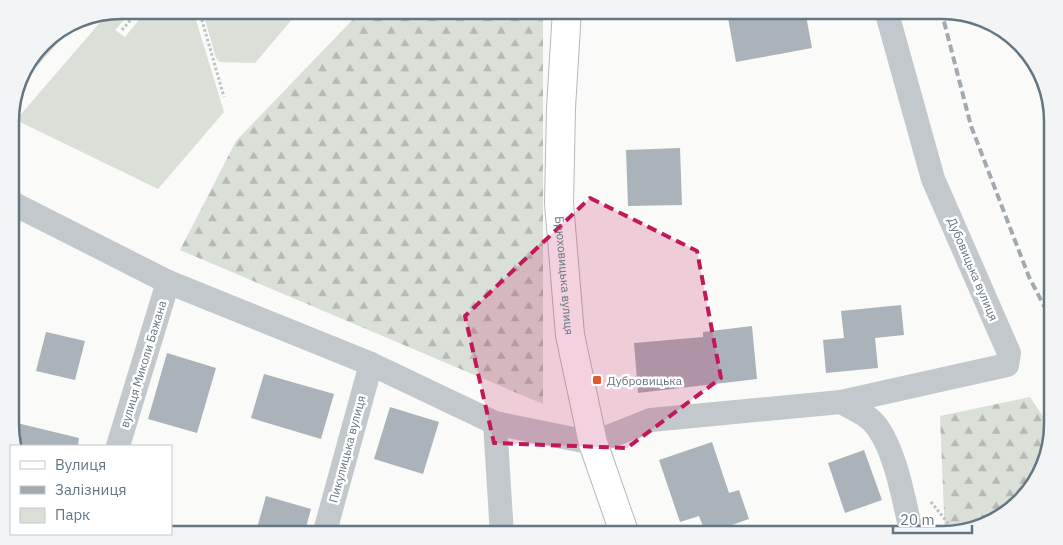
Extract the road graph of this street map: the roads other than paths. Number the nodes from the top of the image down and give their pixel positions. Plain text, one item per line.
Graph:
1 (566, 19) edge
2 (889, 19) edge
3 (19, 209) edge
4 (168, 282) junction
5 (370, 364) junction
6 (841, 402) junction
7 (495, 423) junction
8 (593, 443) junction
9 (118, 445) edge
10 (326, 526) edge
11 (501, 526) edge
12 (622, 526) edge
13 (910, 526) edge

1 - 8 main road, Брюховицька вулиця
2 - 6 street, Дубовицька вулиця
3 - 4 street
4 - 5 street
4 - 9 street, вулиця Миколи Бажана
5 - 7 street
5 - 10 street, Пикулицька вулиця
6 - 8 street, Дубовицька вулиця
6 - 13 street
7 - 8 street
7 - 11 street
8 - 12 main road, Брюховицька вулиця

